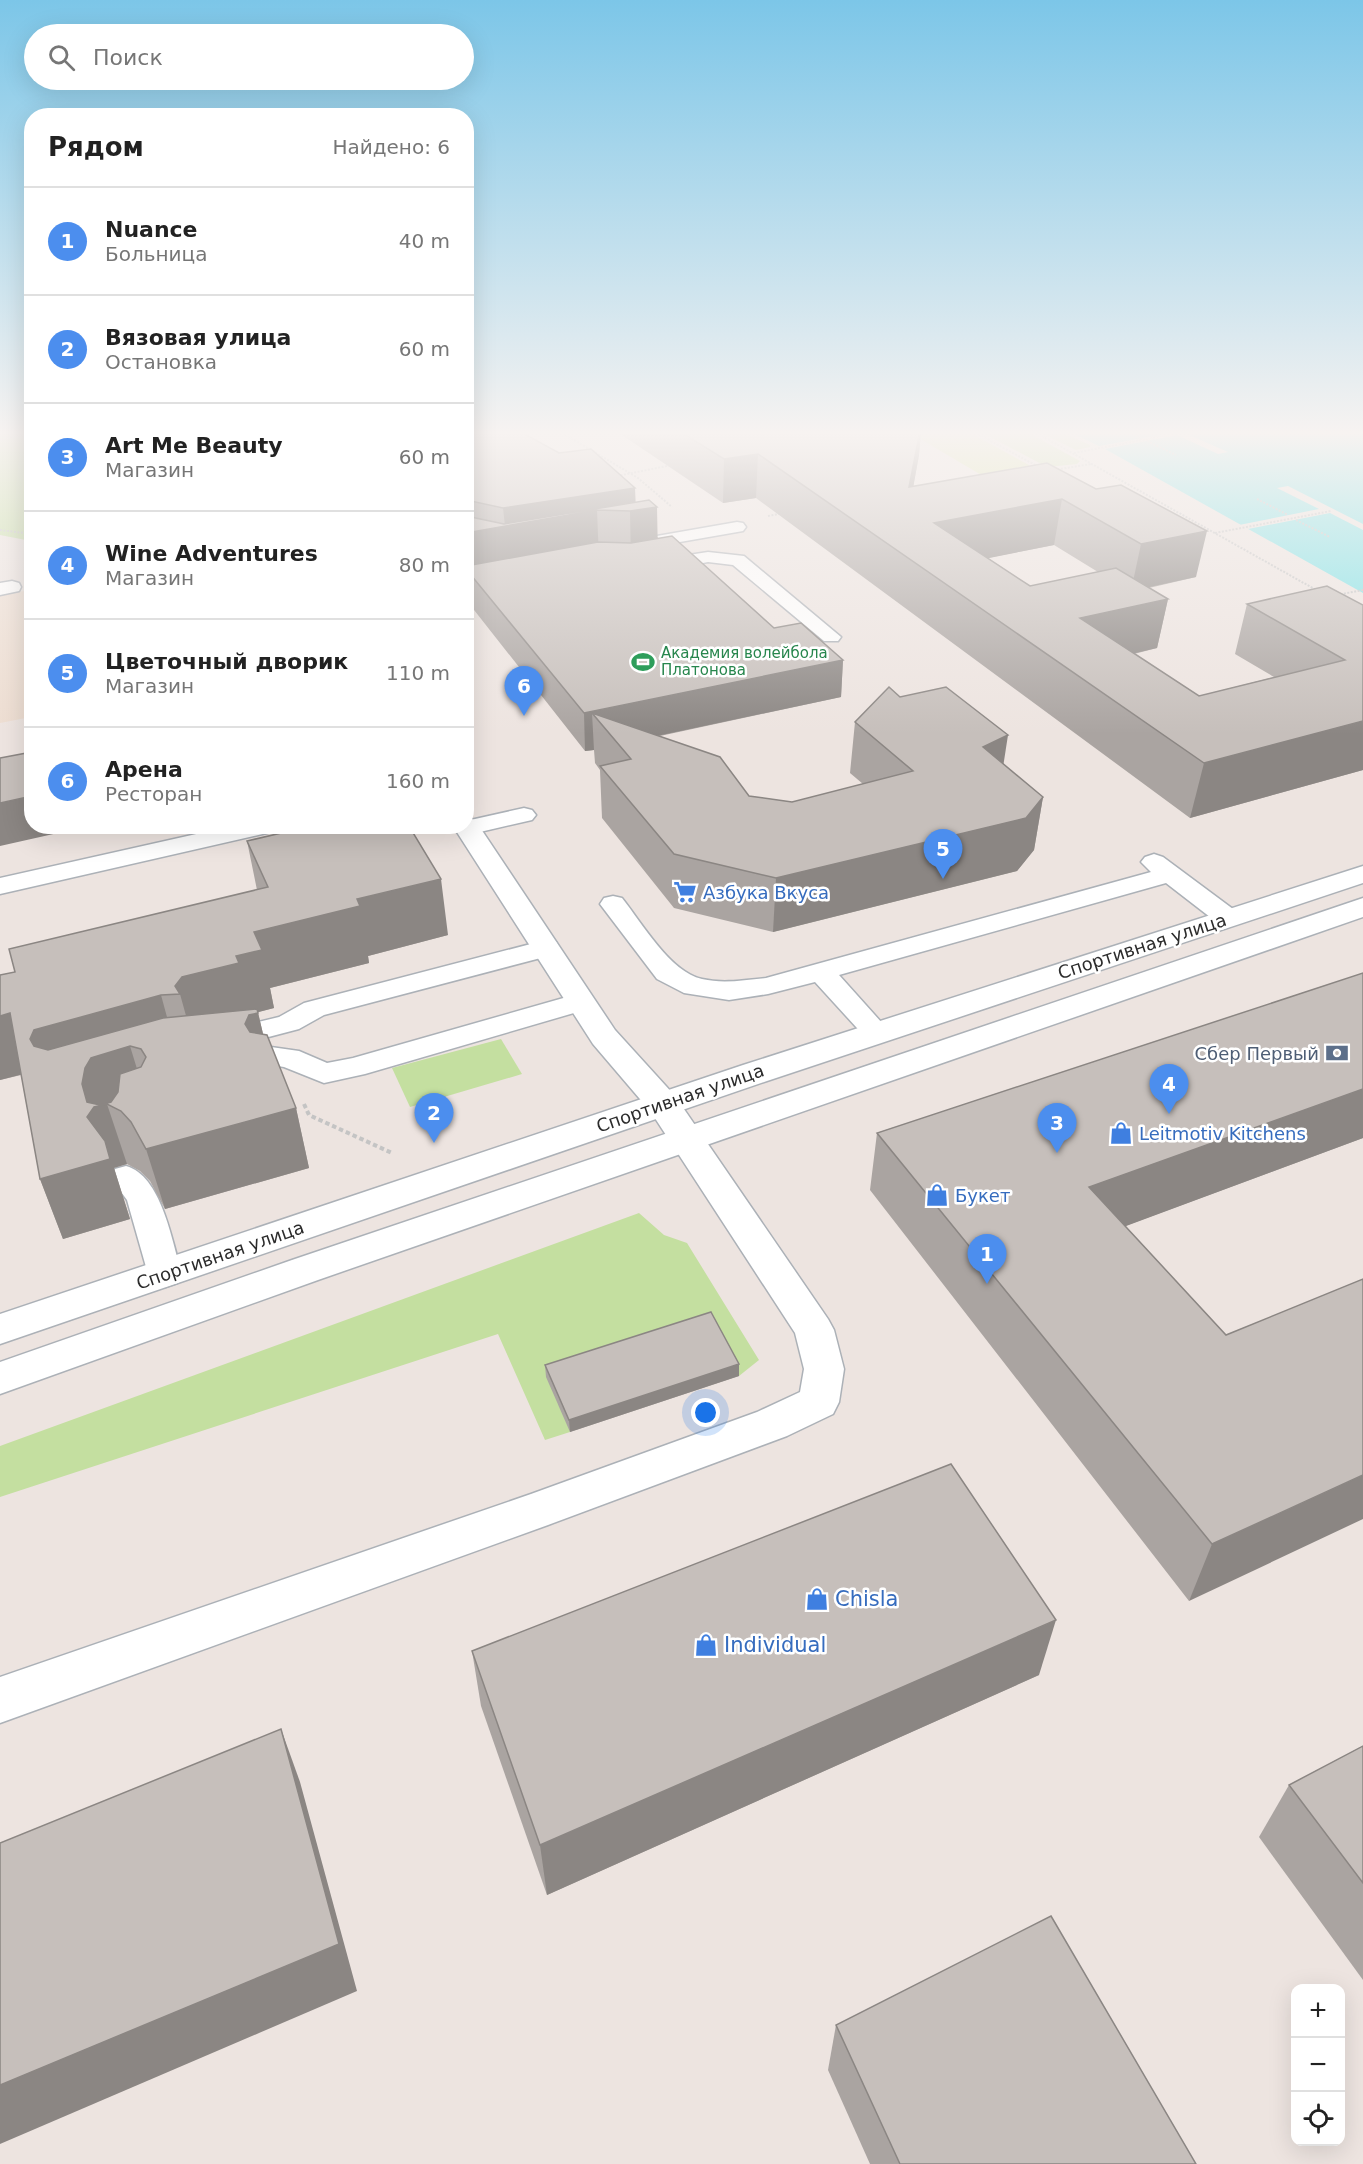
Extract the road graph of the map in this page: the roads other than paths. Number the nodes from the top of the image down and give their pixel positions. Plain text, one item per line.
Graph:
1 (708, 532) edge
2 (622, 547) edge
3 (638, 568) edge
4 (831, 638) dead end
5 (524, 814) dead end
6 (474, 825) edge
7 (231, 834) edge
8 (471, 834) edge
9 (1363, 874) edge
10 (0, 886) edge
11 (613, 904) dead end
12 (1363, 907) edge
13 (1228, 918) junction
14 (546, 948) junction
15 (820, 971) junction
16 (581, 1002) junction
17 (877, 1033) junction
18 (324, 1072) junction
19 (276, 1082) edge
20 (675, 1121) junction
21 (126, 1178) dead end
22 (165, 1274) junction
23 (0, 1329) edge
24 (0, 1378) edge
25 (0, 1700) edge

1 - 2 lane
3 - 4 lane
5 - 6 lane
7 - 10 lane
8 - 14 street
9 - 13 street, Спортивная улица
11 - 15 lane
12 - 20 street, Спортивная улица
13 - 15 lane
13 - 17 street, Спортивная улица
14 - 16 street
14 - 18 lane
15 - 17 lane
16 - 18 lane
16 - 20 street
17 - 20 street, Спортивная улица
18 - 19 lane
20 - 22 street, Спортивная улица
20 - 24 street, Спортивная улица
20 - 25 street
21 - 22 lane
22 - 23 street, Спортивная улица

